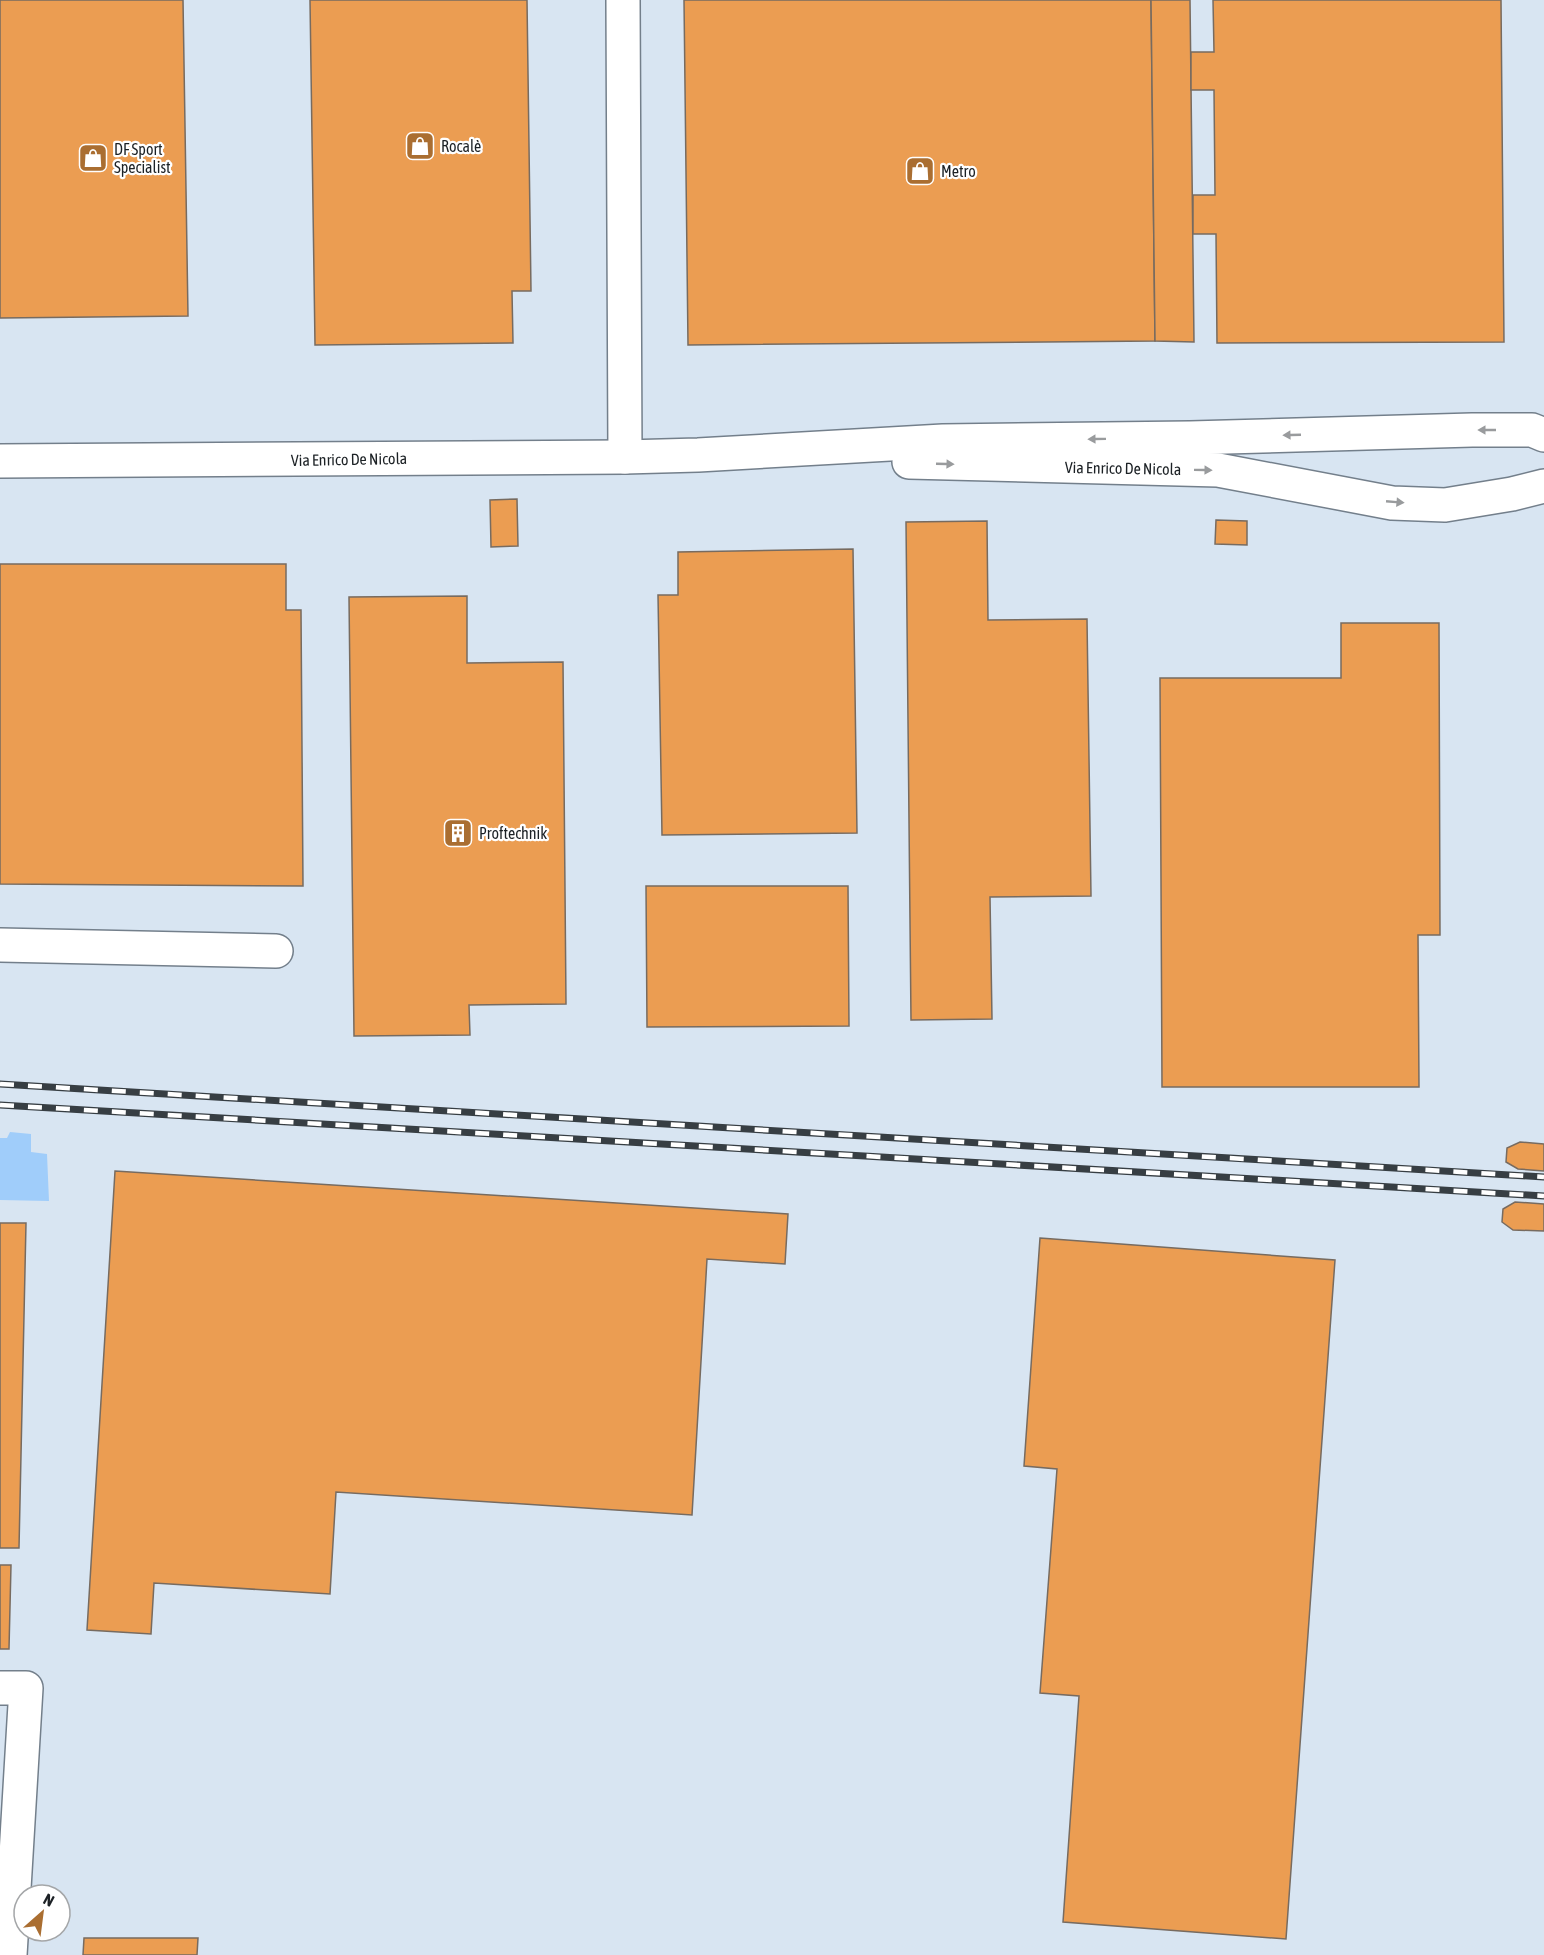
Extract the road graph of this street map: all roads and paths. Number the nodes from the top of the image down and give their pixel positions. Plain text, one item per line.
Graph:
1 (623, 0) edge
2 (1544, 435) edge
3 (698, 455) junction
4 (625, 457) junction
5 (0, 461) edge
6 (1544, 486) edge
7 (0, 945) edge
8 (276, 951) dead end
9 (0, 1688) edge
10 (10, 1955) edge

1 - 4 street
2 -> 3 street, Via Enrico De Nicola
3 - 4 street, Via Enrico De Nicola
3 -> 6 street, Via Enrico De Nicola
4 - 5 street, Via Enrico De Nicola
7 - 8 street
9 - 10 street

